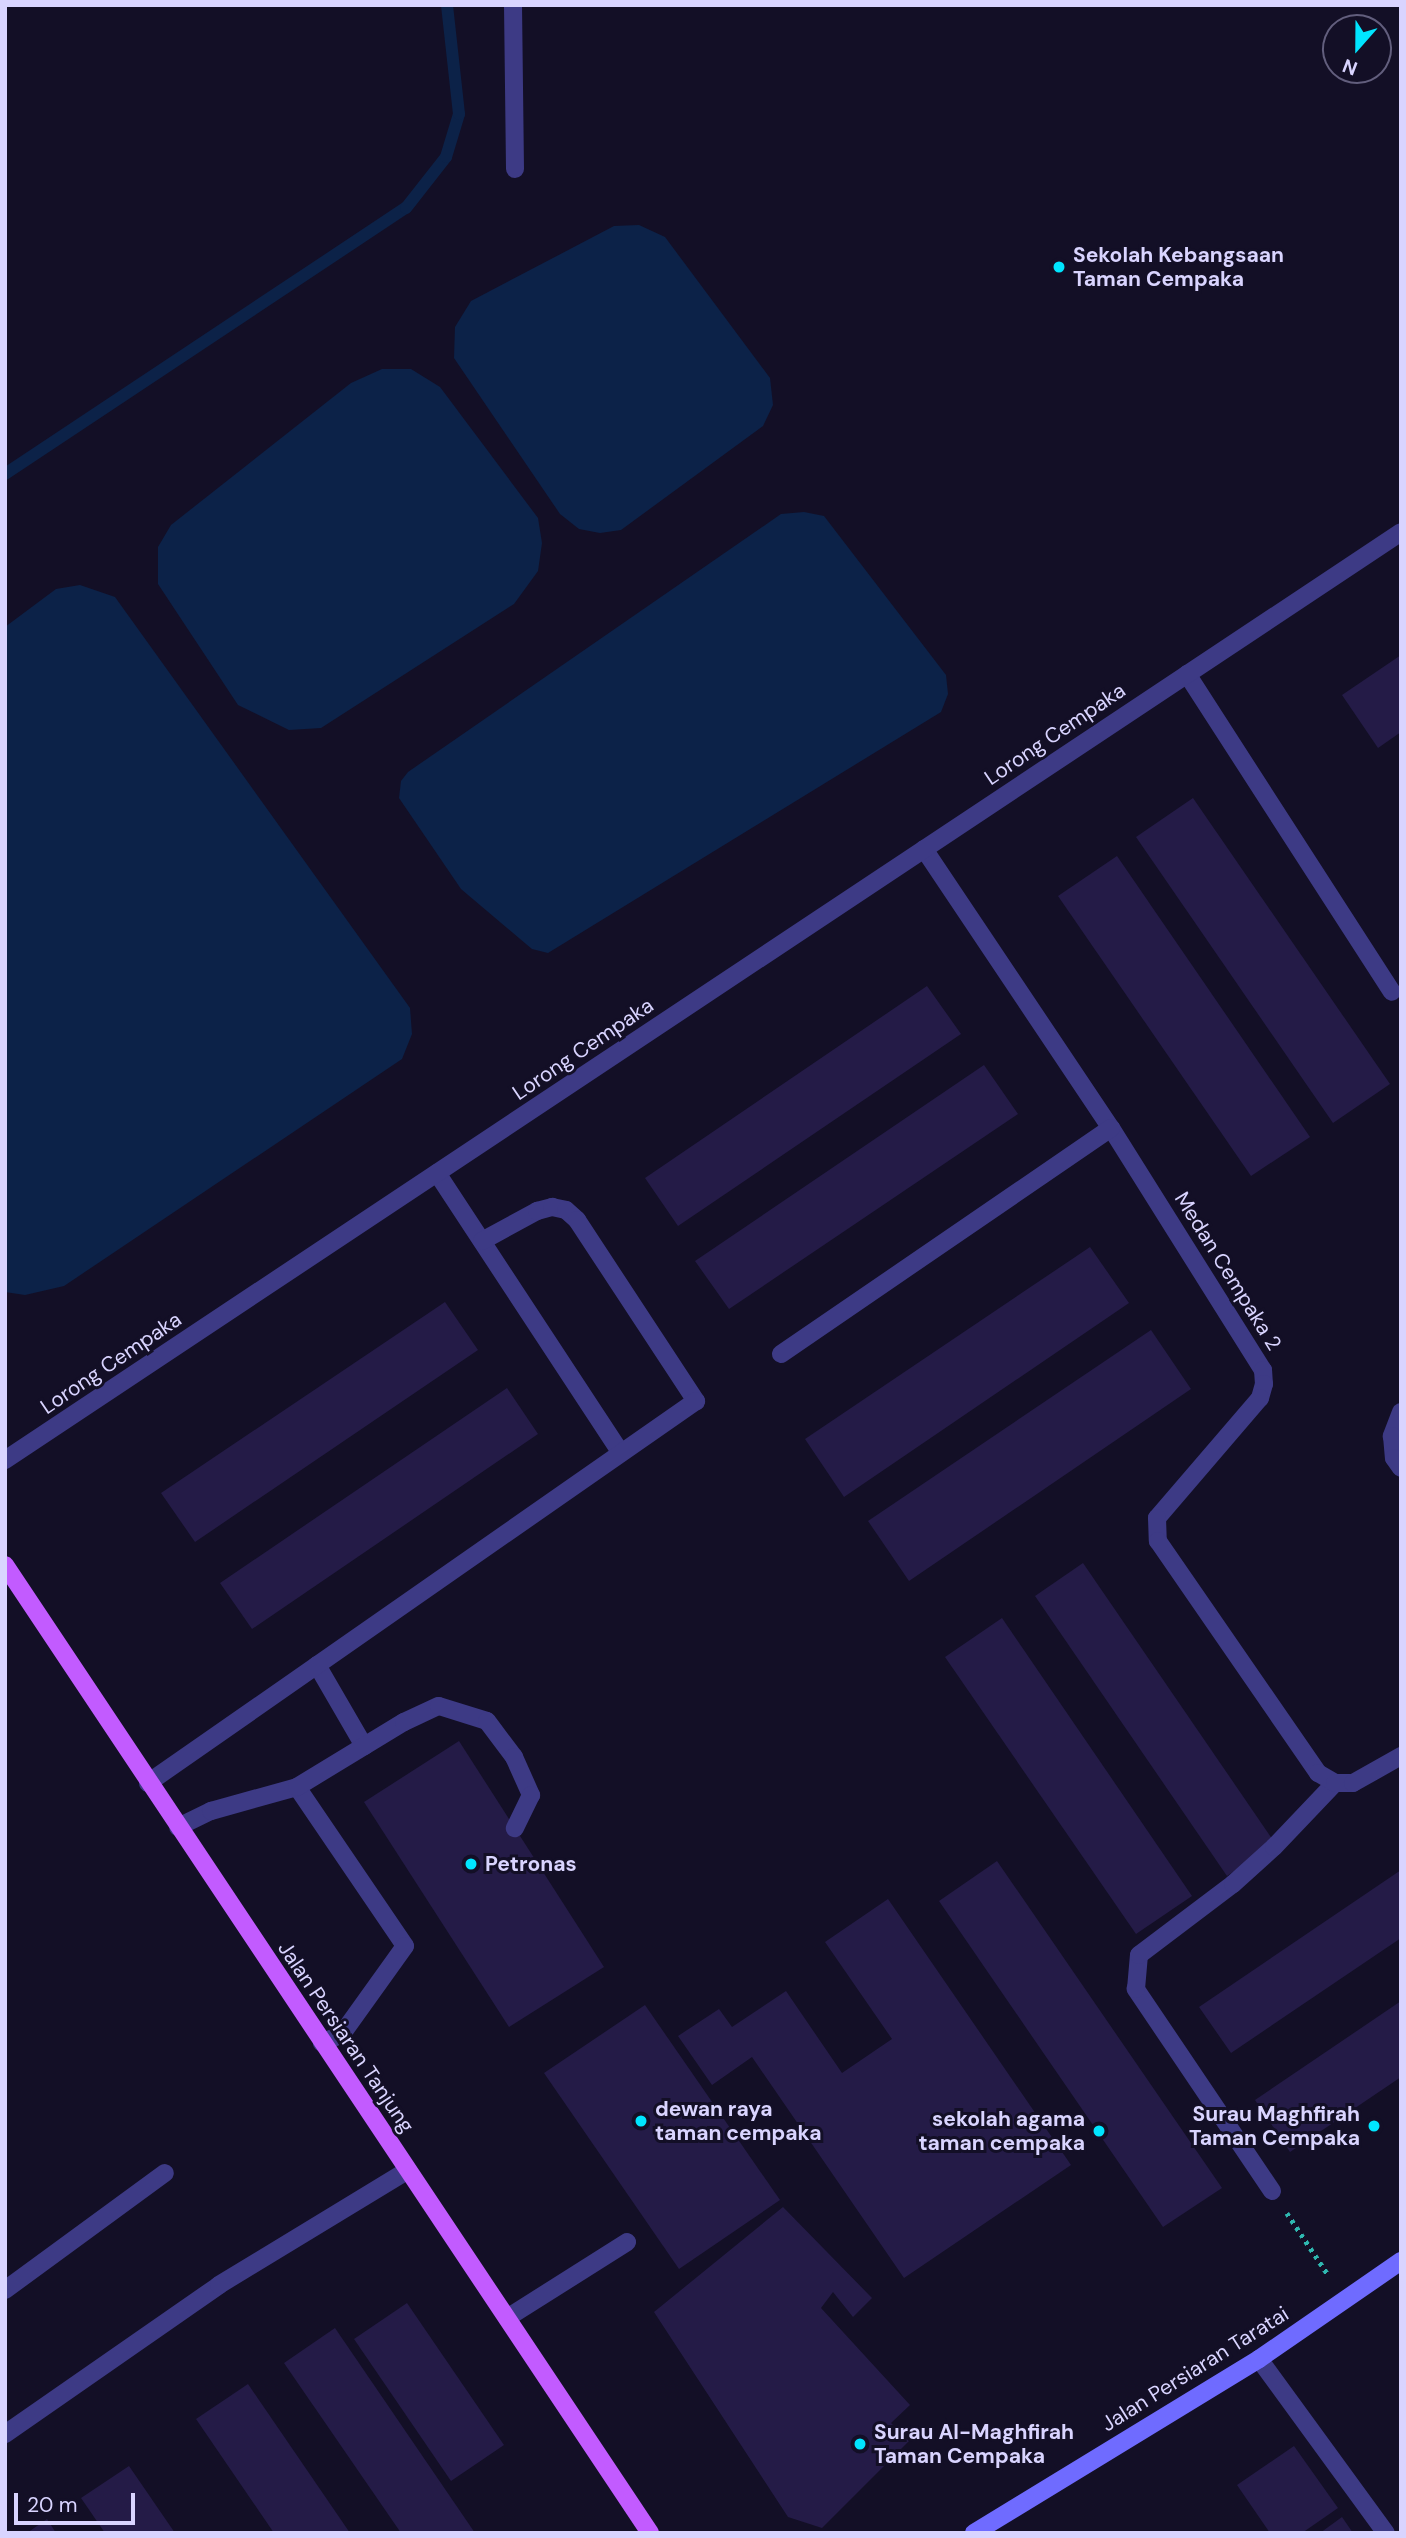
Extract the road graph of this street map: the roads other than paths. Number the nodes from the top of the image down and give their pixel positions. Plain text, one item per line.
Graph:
1 (513, 5) edge
2 (515, 169) dead end
3 (1401, 532) edge
4 (1187, 674) junction
5 (924, 849) junction
6 (1392, 992) dead end
7 (1111, 1129) junction
8 (438, 1173) junction
9 (482, 1241) junction
10 (781, 1354) dead end
11 (1401, 1412) edge
12 (621, 1453) junction
13 (5, 1461) edge
14 (1401, 1468) edge
15 (5, 1565) edge
16 (317, 1665) junction
17 (364, 1746) junction
18 (1401, 1756) edge
19 (148, 1783) junction
20 (1335, 1783) junction
21 (297, 1787) junction
22 (178, 1827) junction
23 (514, 1828) dead end
24 (322, 2043) junction
25 (408, 2170) junction
26 (165, 2173) dead end
27 (1272, 2191) road end
28 (628, 2242) dead end
29 (1401, 2261) edge
30 (5, 2290) edge
31 (507, 2318) junction
32 (1259, 2359) junction
33 (5, 2434) edge
34 (650, 2533) edge
35 (974, 2533) edge
36 (1386, 2533) edge

1 - 2 street
3 - 4 street, Lorong Cempaka
4 - 5 street, Lorong Cempaka
4 - 6 street
5 - 7 street, Medan Cempaka 2
5 - 8 street, Lorong Cempaka
7 - 10 street
7 - 20 street, Medan Cempaka 2
8 - 9 street
8 - 13 street, Lorong Cempaka
9 - 12 street
9 - 12 street
11 - 14 street
12 - 16 street
15 - 19 main road, Jalan Persiaran Tanjung
16 - 17 street
16 - 19 street
17 - 21 street
17 - 23 street
18 - 20 street
19 - 22 main road, Jalan Persiaran Tanjung
20 - 27 street
21 - 22 street
21 - 24 street
22 - 24 main road, Jalan Persiaran Tanjung
24 - 25 main road, Jalan Persiaran Tanjung
25 - 31 main road, Jalan Persiaran Tanjung
25 - 33 street
26 - 30 street
28 - 31 street
29 - 32 street, Jalan Persiaran Taratai
31 - 34 main road, Jalan Persiaran Tanjung
32 - 35 street, Jalan Persiaran Taratai
32 - 36 street

